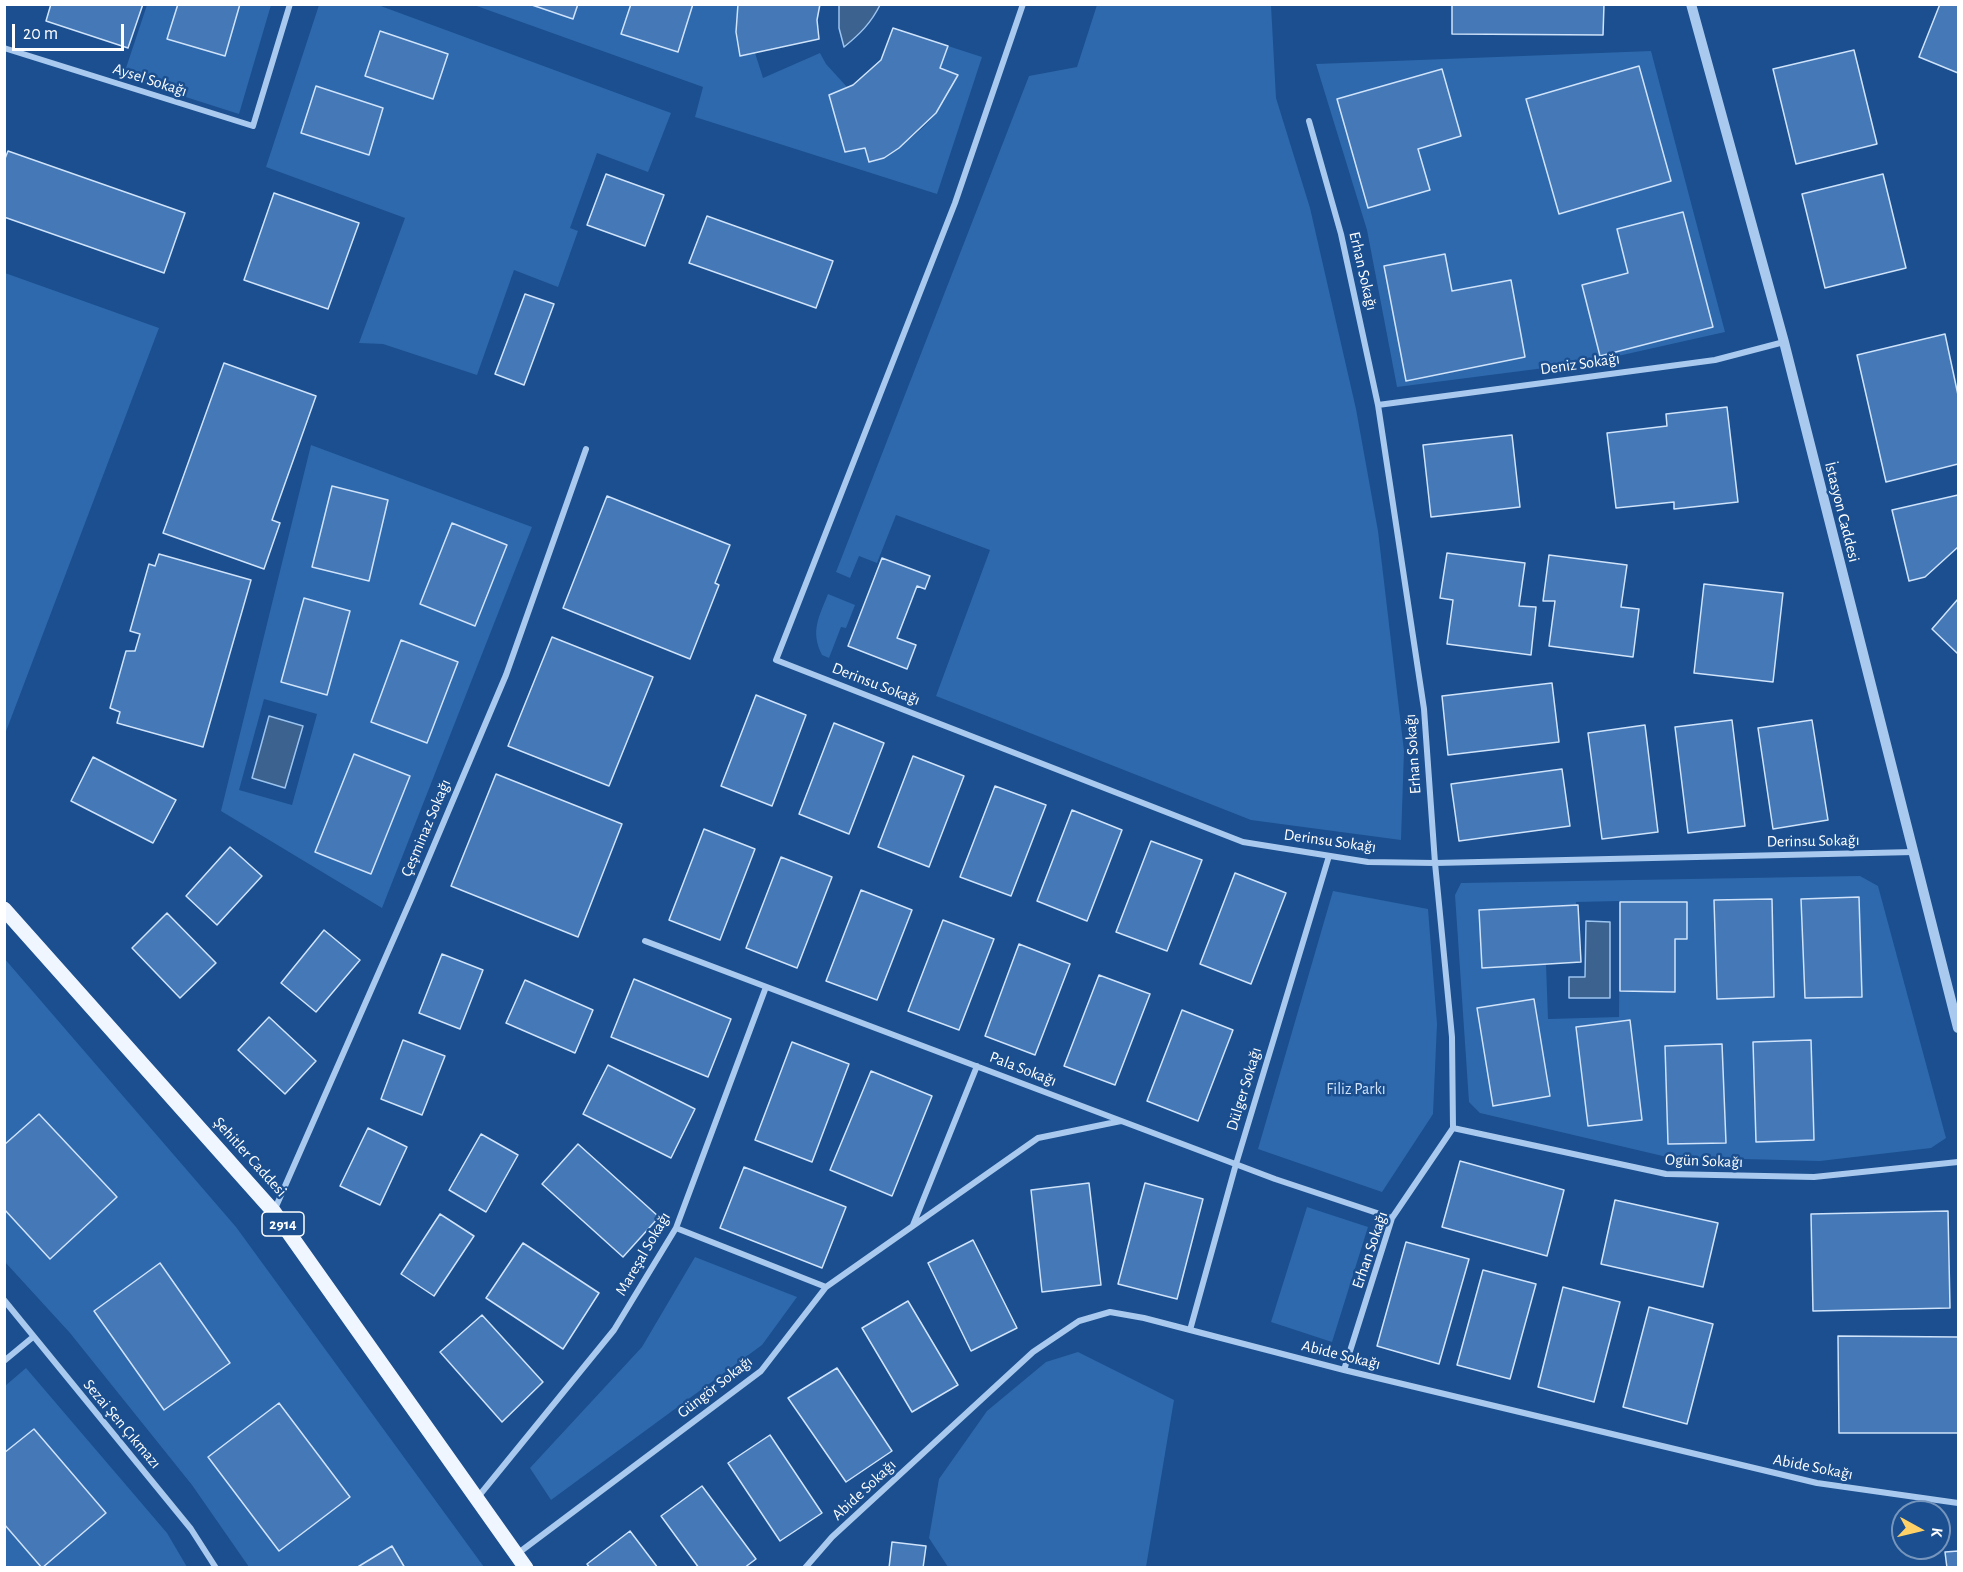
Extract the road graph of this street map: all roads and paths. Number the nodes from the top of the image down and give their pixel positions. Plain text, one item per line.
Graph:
1 (290, 4) edge
2 (1023, 4) edge
3 (1691, 4) edge
4 (4, 48) edge
5 (1309, 121) dead end
6 (1784, 342) junction
7 (1378, 405) junction
8 (586, 448) dead end
9 (1915, 852) junction
10 (1329, 856) junction
11 (1435, 863) junction
12 (4, 909) edge
13 (645, 941) dead end
14 (766, 987) junction
15 (1959, 1028) edge
16 (977, 1066) junction
17 (1122, 1121) junction
18 (1453, 1128) junction
19 (1959, 1162) edge
20 (1236, 1164) junction
21 (274, 1212) junction
22 (1392, 1218) junction
23 (913, 1226) junction
24 (676, 1228) junction
25 (826, 1287) junction
26 (4, 1300) edge
27 (1190, 1330) junction
28 (33, 1337) junction
29 (4, 1361) edge
30 (1344, 1370) junction
31 (478, 1498) junction
32 (1959, 1503) edge
33 (517, 1554) junction
34 (216, 1568) edge
35 (526, 1568) edge
36 (805, 1568) edge

1 - 4 street, Aysel Sokağı
2 - 10 street, Derinsu Sokağı
3 - 6 street, İstasyon Caddesi
5 - 7 street, Erhan Sokağı
6 - 7 street, Deniz Sokağı
6 - 9 street, İstasyon Caddesi
7 - 11 street, Erhan Sokağı
8 - 21 street, Çeşminaz Sokağı
9 - 11 street, Derinsu Sokağı
9 - 15 street, İstasyon Caddesi
10 - 11 street, Derinsu Sokağı
10 - 20 street, Dülger Sokağı
11 - 18 street, Erhan Sokağı
12 - 21 main road, Şehitler Caddesi / 2914
13 - 14 street, Pala Sokağı
14 - 16 street, Pala Sokağı
14 - 24 street, Mareşal Sokağı
16 - 17 street, Pala Sokağı
16 - 23 street
17 - 20 street, Pala Sokağı
17 - 23 street, Güngör Sokağı
18 - 19 street, Ogün Sokağı
18 - 22 street, Erhan Sokağı
20 - 22 street, Pala Sokağı
20 - 27 street, Dülger Sokağı
21 - 31 main road, Şehitler Caddesi / 2914
22 - 30 street, Erhan Sokağı
23 - 25 street, Güngör Sokağı
24 - 25 street
24 - 31 street, Mareşal Sokağı
25 - 33 street, Güngör Sokağı
26 - 28 street, Sezai Şen Çıkmazı
27 - 30 street, Abide Sokağı
27 - 36 street, Abide Sokağı
28 - 29 street
28 - 34 street, Sezai Şen Çıkmazı
30 - 32 street, Abide Sokağı
31 - 33 main road, Şehitler Caddesi / 2914
33 - 35 main road, Şehitler Caddesi / 2914

